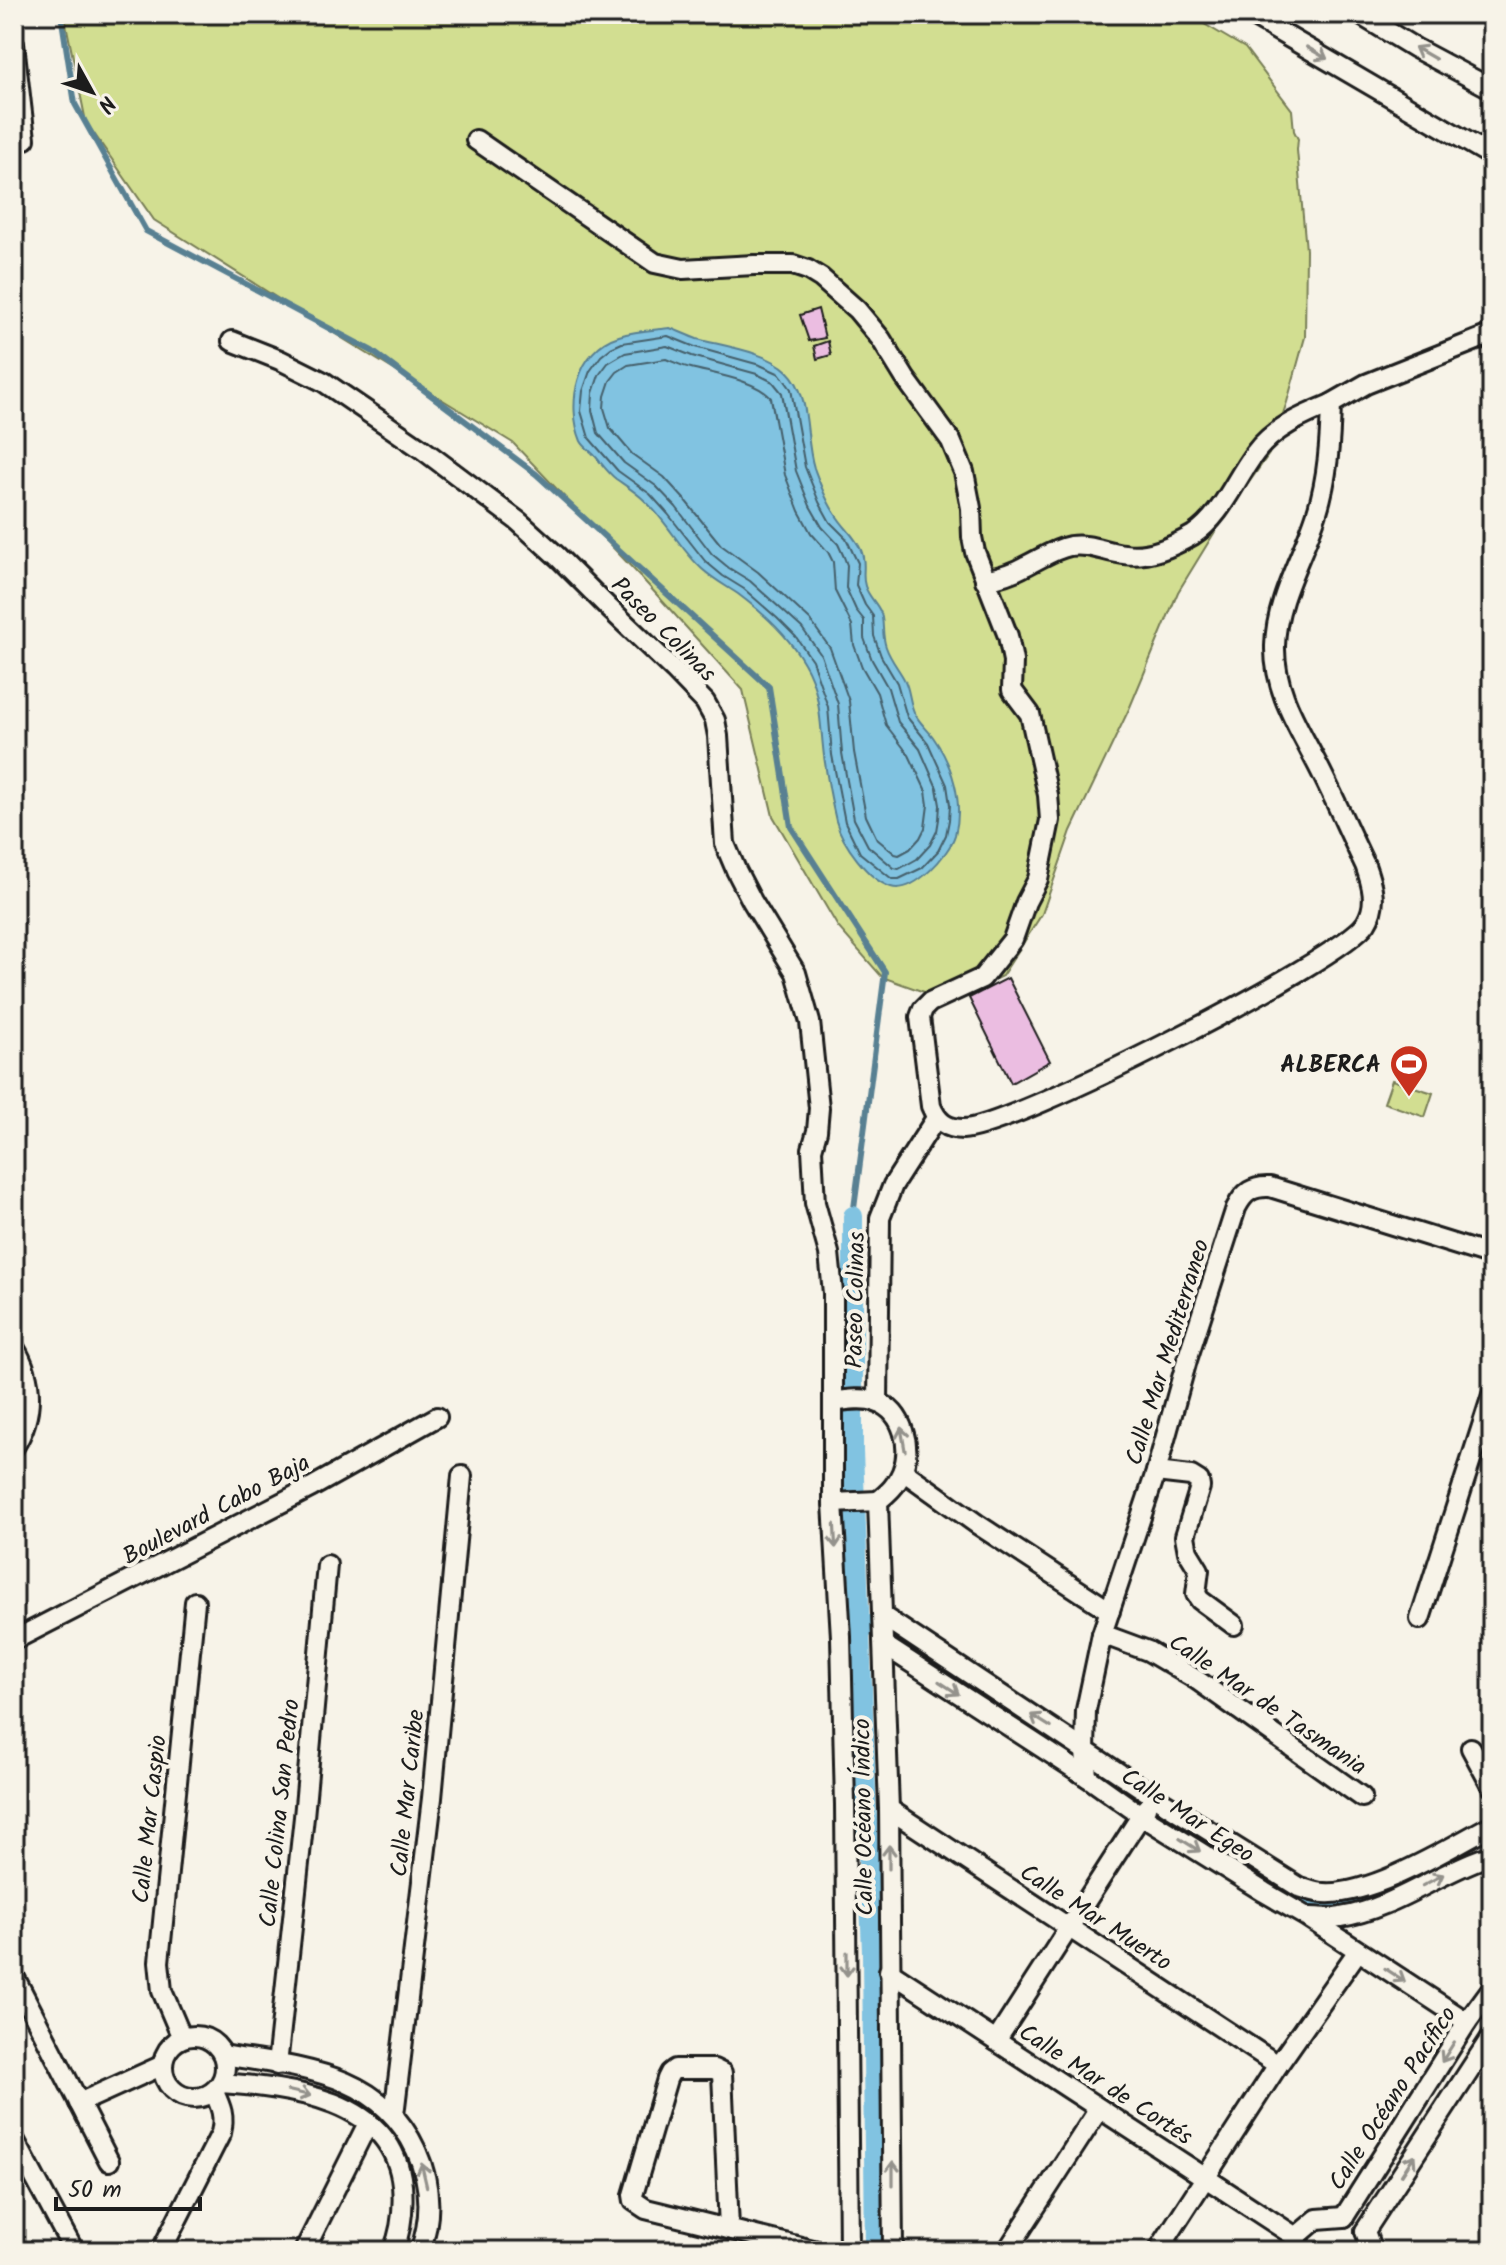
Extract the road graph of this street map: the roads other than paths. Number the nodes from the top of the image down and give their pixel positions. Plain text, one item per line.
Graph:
1 (1249, 14) edge
2 (1359, 14) edge
3 (14, 44) edge
4 (1492, 89) edge
5 (25, 139) dead end
6 (476, 140) dead end
7 (1492, 156) edge
8 (1492, 334) edge
9 (232, 341) dead end
10 (1331, 404) junction
11 (985, 580) junction
12 (936, 1118) junction
13 (1492, 1256) edge
14 (14, 1347) edge
15 (1492, 1395) edge
16 (838, 1401) junction
17 (871, 1402) junction
18 (437, 1417) dead end
19 (14, 1447) edge
20 (903, 1471) junction
21 (1156, 1472) junction
22 (462, 1476) dead end
23 (857, 1502) junction
24 (327, 1565) dead end
25 (195, 1602) dead end
26 (1110, 1611) junction
27 (884, 1618) junction
28 (1420, 1619) dead end
29 (1234, 1625) dead end
30 (1102, 1634) junction
31 (14, 1640) edge
32 (884, 1644) junction
33 (1471, 1748) dead end
34 (1085, 1750) junction
35 (1087, 1776) junction
36 (1492, 1787) edge
37 (1152, 1795) junction
38 (1362, 1797) dead end
39 (889, 1809) junction
40 (1142, 1815) junction
41 (1492, 1825) edge
42 (1463, 1842) junction
43 (1486, 1859) edge
44 (1307, 1917) junction
45 (1070, 1927) junction
46 (1358, 1951) junction
47 (889, 1971) junction
48 (14, 1976) edge
49 (1492, 1988) edge
50 (1467, 2022) junction
51 (1492, 2036) edge
52 (182, 2038) junction
53 (996, 2041) junction
54 (223, 2055) junction
55 (163, 2065) junction
56 (277, 2065) junction
57 (1278, 2065) junction
58 (218, 2087) junction
59 (79, 2103) junction
60 (1099, 2109) junction
61 (394, 2115) junction
62 (368, 2123) junction
63 (14, 2139) edge
64 (109, 2161) dead end
65 (1205, 2177) junction
66 (1344, 2217) junction
67 (729, 2228) junction
68 (1365, 2231) junction
69 (1295, 2244) edge
70 (74, 2251) edge
71 (161, 2251) edge
72 (304, 2251) edge
73 (393, 2251) edge
74 (420, 2251) edge
75 (817, 2251) edge
76 (849, 2251) edge
77 (893, 2251) edge
78 (1007, 2251) edge
79 (1158, 2251) edge
80 (1372, 2251) edge

1 -> 7 street
4 -> 2 street
3 - 5 street
6 - 11 street
8 - 10 street
9 - 16 street, Paseo Colinas
10 - 11 street
10 - 12 street
11 - 12 street
12 - 17 street, Paseo Colinas
13 - 21 street, Calle Mar Mediterraneo
14 - 19 street
15 - 28 street
16 - 17 street
16 - 23 street, Calle Océano Índico
20 -> 17 street
18 - 31 street, Boulevard Cabo Baja
20 - 23 street
20 - 26 street
21 - 26 street, Calle Mar Mediterraneo
21 - 29 street
22 - 61 street, Calle Mar Caribe
23 - 27 street, Calle Océano Índico
23 -> 76 street, Calle Océano Índico
24 - 56 street, Calle Colina San Pedro
25 - 52 street, Calle Mar Caspio
26 - 30 street, Calle Mar Mediterraneo
27 - 32 street, Calle Océano Índico
34 -> 27 street, Calle Mar Egeo
30 - 34 street, Calle Mar Mediterraneo
30 - 38 street, Calle Mar de Tasmania
32 -> 35 street, Calle Mar Egeo
32 - 39 street, Calle Océano Índico
33 - 36 street
34 - 35 street, Calle Mar Mediterraneo
34 - 37 street, Calle Mar Egeo
35 - 40 street, Calle Mar Egeo
37 - 40 street
37 - 42 street, Calle Mar Egeo
39 - 45 street, Calle Mar Muerto
47 -> 39 street, Calle Océano Índico
40 -> 44 street, Calle Mar Egeo
40 - 45 street
41 - 42 street
42 - 43 street
44 -> 43 street
44 - 46 street, Calle Mar Egeo
45 - 53 street
45 - 57 street, Calle Mar Muerto
46 -> 50 street, Calle Mar Egeo
46 - 57 street
47 - 53 street, Calle Mar de Cortés
77 -> 47 street, Calle Océano Índico
48 - 59 street
49 - 50 street, Calle Océano Pacífico
50 -> 66 street, Calle Océano Pacífico
68 -> 51 street, Calle Océano Pacífico
52 - 54 street
52 - 55 street
53 - 60 street, Calle Mar de Cortés
54 - 56 street
54 - 58 street
55 - 58 street
55 - 59 street
56 - 61 street
57 - 65 street
58 -> 62 street
58 - 71 street
59 - 64 street
60 - 65 street, Calle Mar de Cortés
60 - 78 street
74 -> 61 street
62 - 72 street
62 - 73 street
63 - 70 street
65 - 69 street, Calle Mar de Cortés
65 - 79 street
66 - 68 street
66 - 69 street, Calle Océano Pacífico
67 - 67 street
67 - 75 street
68 - 80 street

